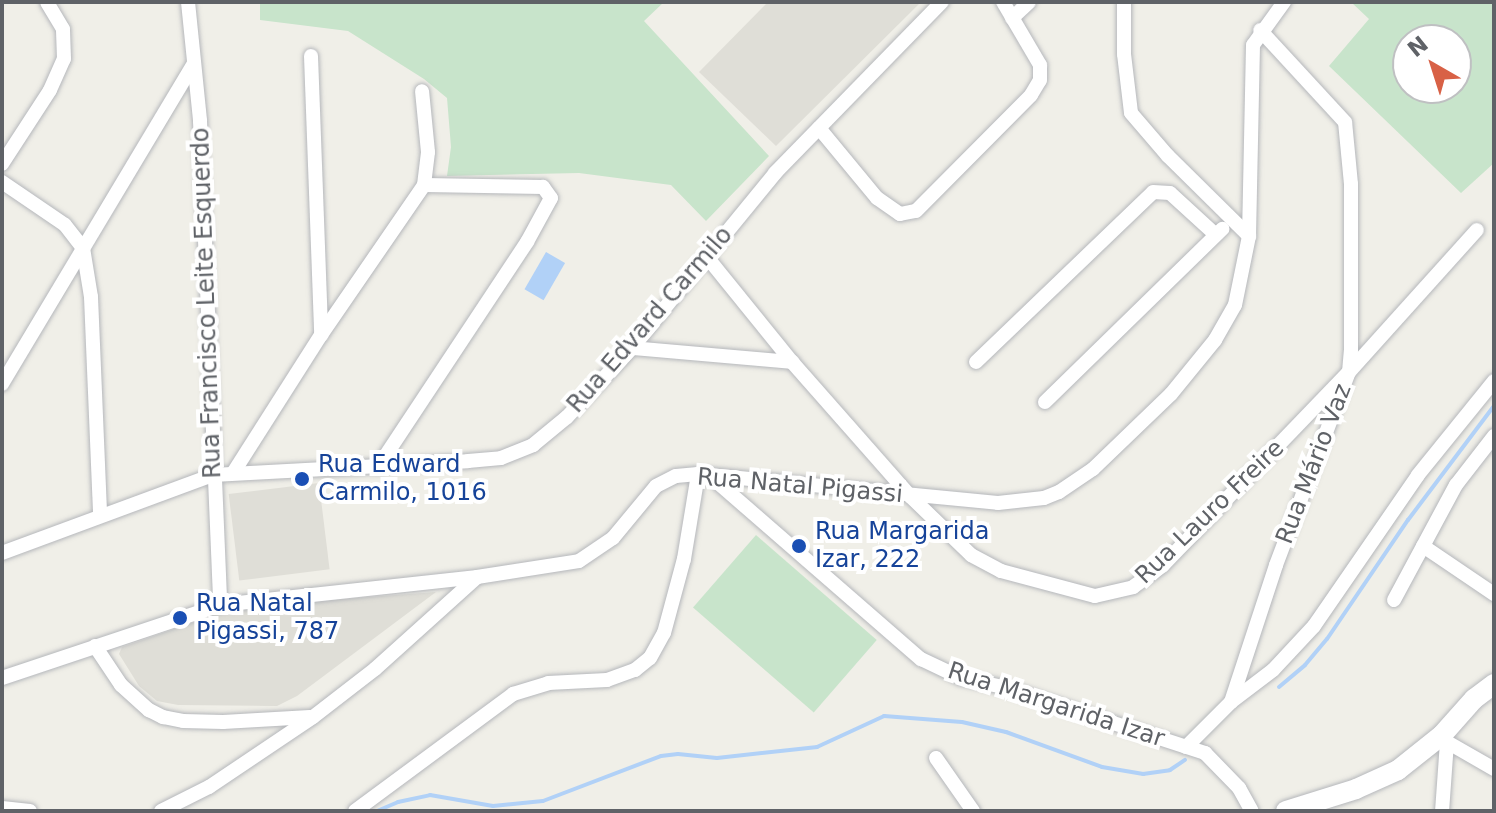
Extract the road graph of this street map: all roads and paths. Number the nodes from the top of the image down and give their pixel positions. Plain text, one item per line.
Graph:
1 (47, 2) edge
2 (188, 2) edge
3 (942, 2) edge
4 (1003, 2) edge
5 (1029, 2) edge
6 (1124, 2) edge
7 (1284, 2) edge
8 (1012, 18) junction
9 (1260, 30) junction
10 (311, 56) dead end
11 (193, 65) junction
12 (422, 91) dead end
13 (819, 128) junction
14 (2, 164) edge
15 (2, 182) edge
16 (424, 185) junction
17 (1232, 219) junction
18 (1477, 230) dead end
19 (1216, 235) junction
20 (1249, 236) junction
21 (83, 248) junction
22 (707, 257) junction
23 (321, 335) junction
24 (632, 348) junction
25 (792, 362) junction
26 (976, 362) dead end
27 (1349, 372) junction
28 (1494, 381) edge
29 (2, 384) edge
30 (1045, 402) dead end
31 (1494, 436) edge
32 (378, 467) junction
33 (233, 473) junction
34 (703, 474) junction
35 (213, 475) junction
36 (910, 496) junction
37 (100, 515) junction
38 (1423, 546) junction
39 (2, 553) edge
40 (477, 577) junction
41 (1494, 594) edge
42 (1394, 600) dead end
43 (220, 605) junction
44 (95, 646) junction
45 (2, 678) edge
46 (1494, 684) edge
47 (1231, 702) junction
48 (313, 717) junction
49 (1444, 738) junction
50 (1186, 747) junction
51 (936, 758) dead end
52 (1494, 769) edge
53 (2, 808) edge
54 (30, 811) edge
55 (161, 811) edge
56 (355, 811) edge
57 (973, 811) edge
58 (1252, 811) edge
59 (1286, 811) edge
60 (1442, 811) edge

1 - 14 street
2 - 11 street, Rua Francisco Leite Esquerdo
3 - 13 street, Rua Edvard Carmilo
4 - 8 street
5 - 8 street
6 - 17 street
7 - 9 street
8 - 13 street
9 - 20 street, Rua Natal Pigassi
9 - 27 street, Rua Mário Vaz
10 - 23 street
11 - 21 street
11 - 35 street, Rua Francisco Leite Esquerdo
12 - 16 street
13 - 22 street, Rua Edvard Carmilo
15 - 21 street
16 - 23 street
16 - 32 street
17 - 19 street
17 - 20 street
18 - 27 street, Rua Lauro Freire
19 - 26 street
19 - 30 street
20 - 36 street, Rua Natal Pigassi
21 - 29 street
21 - 37 street
22 - 24 street, Rua Edvard Carmilo
22 - 25 street, Rua Lauro Freire
23 - 33 street
24 - 25 street
24 - 32 street, Rua Edvard Carmilo
25 - 36 street, Rua Lauro Freire
27 - 36 street, Rua Lauro Freire
27 - 47 street, Rua Mário Vaz
28 - 47 street
31 - 38 street
32 - 33 street, Rua Edvard Carmilo
33 - 35 street, Rua Edvard Carmilo
34 - 36 street, Rua Natal Pigassi
34 - 40 street, Rua Natal Pigassi
34 - 50 street, Rua Margarida Izar
34 - 56 street
35 - 37 street, Rua Edvard Carmilo
35 - 43 street, Rua Francisco Leite Esquerdo
37 - 39 street, Rua Edvard Carmilo
38 - 41 street
38 - 42 street
40 - 43 street, Rua Natal Pigassi
40 - 48 street
43 - 44 street, Rua Natal Pigassi
44 - 45 street, Rua Natal Pigassi
44 - 48 street
46 - 49 street
47 - 50 street
48 - 55 street
49 - 52 street
49 - 59 street
49 - 60 street
50 - 58 street, Rua Margarida Izar
51 - 57 street
53 - 54 street

